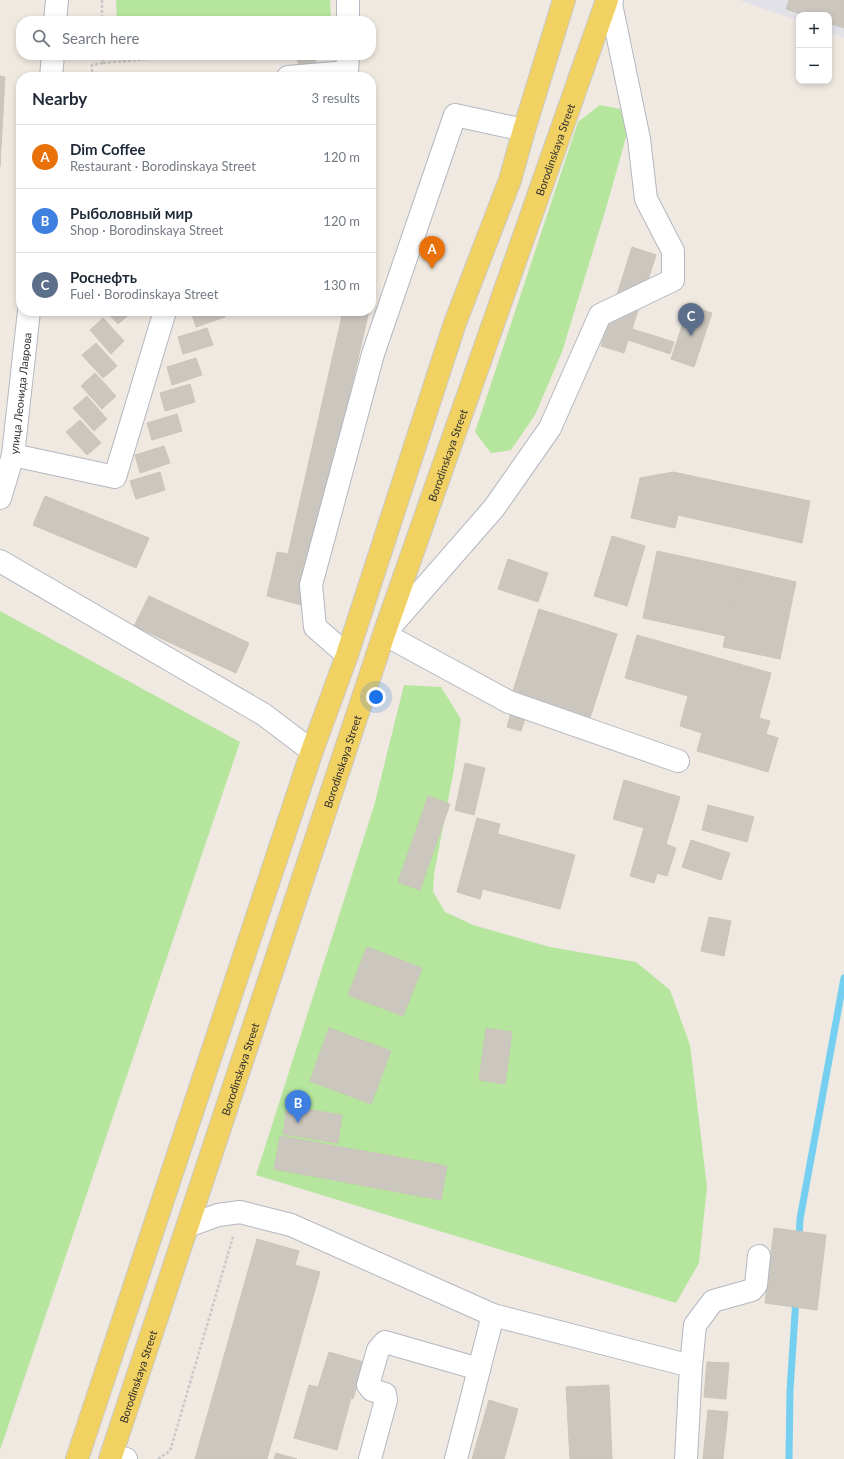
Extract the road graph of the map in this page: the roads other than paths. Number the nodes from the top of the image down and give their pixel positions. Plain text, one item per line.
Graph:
1 (57, 0) edge
2 (348, 0) edge
3 (564, 0) edge
4 (607, 0) edge
5 (612, 0) edge
6 (56, 16) edge
7 (348, 16) edge
8 (53, 60) edge
9 (348, 60) edge
10 (51, 72) edge
11 (347, 72) edge
12 (524, 130) junction
13 (28, 316) edge
14 (163, 316) edge
15 (13, 456) junction
16 (0, 498) edge
17 (0, 561) edge
18 (384, 634) junction
19 (347, 655) junction
20 (312, 751) junction
21 (678, 761) dead end
22 (188, 1226) junction
23 (759, 1256) dead end
24 (493, 1315) junction
25 (691, 1366) junction
26 (480, 1369) junction
27 (116, 1458) edge
28 (77, 1459) edge
29 (370, 1459) edge
30 (456, 1459) edge
31 (686, 1459) edge

1 - 6 street
2 - 7 street
3 - 12 main road
4 - 18 main road, Borodinskaya Street
5 - 18 street
8 - 10 street
9 - 11 street
12 - 19 main road
12 - 19 street
13 - 15 street, улица Леонида Лаврова
14 - 15 street
15 - 16 street, улица Леонида Лаврова
17 - 20 street
18 - 21 street
18 - 22 main road, Borodinskaya Street
19 - 20 main road
20 - 28 main road
22 - 24 street
22 - 27 main road, Borodinskaya Street
23 - 25 street
24 - 25 street
24 - 26 street
25 - 31 street
26 - 29 street
26 - 30 street

